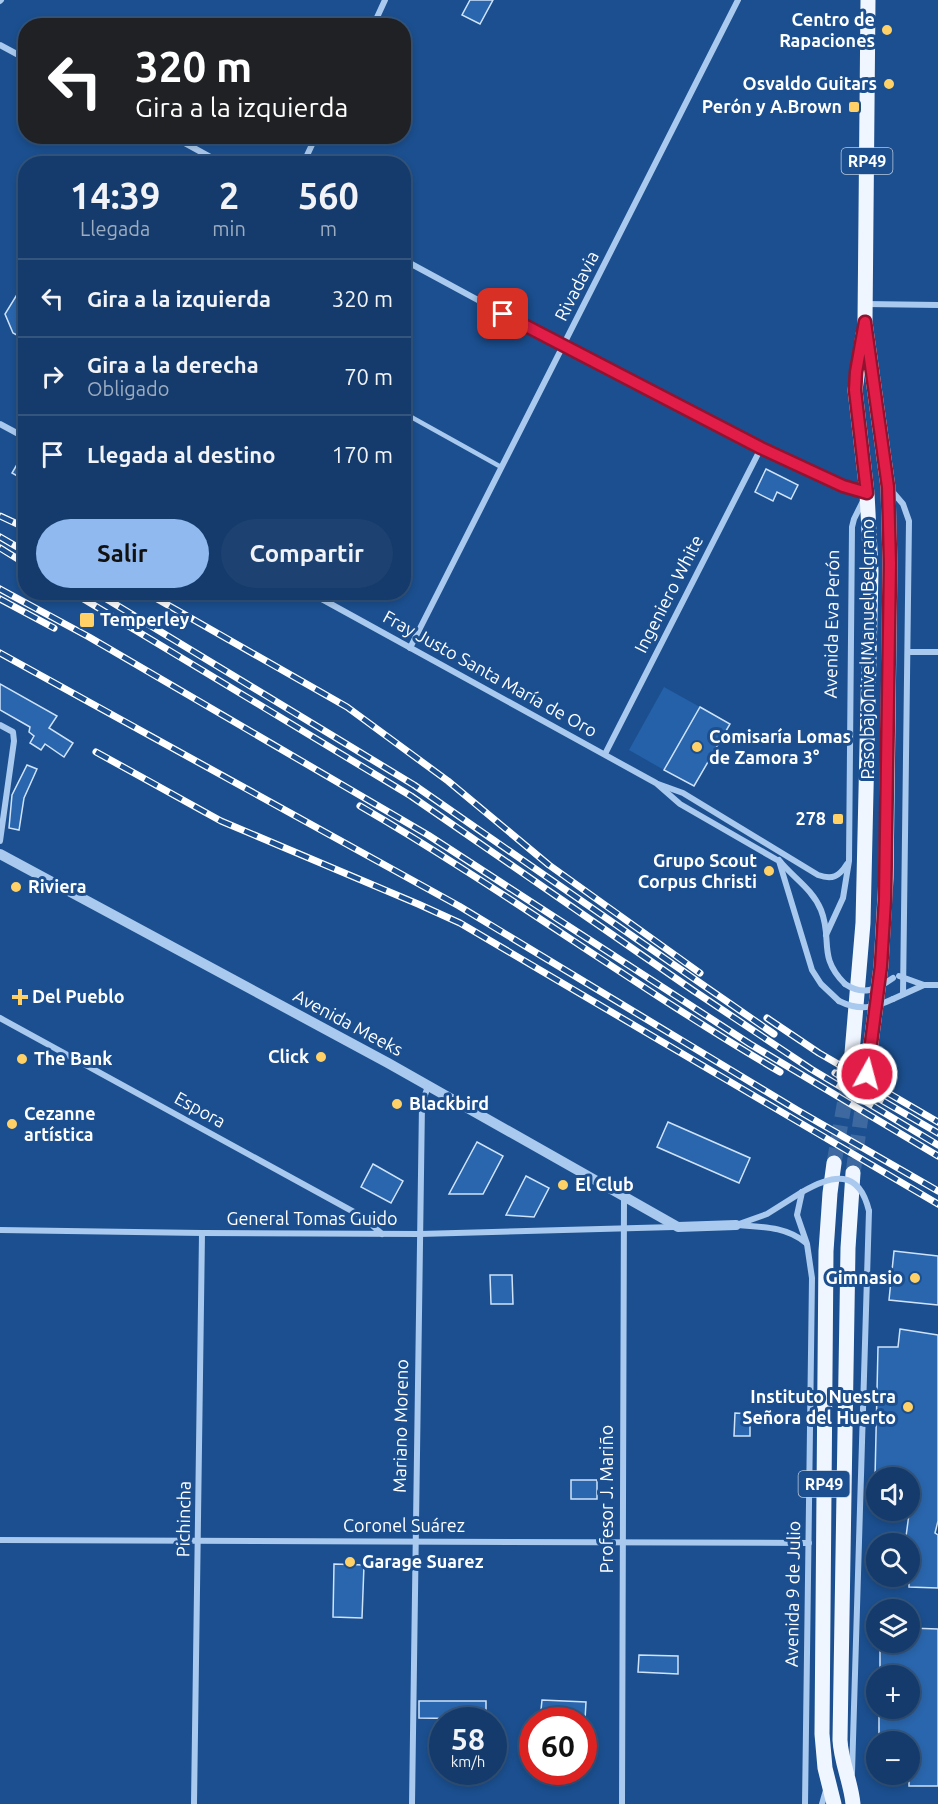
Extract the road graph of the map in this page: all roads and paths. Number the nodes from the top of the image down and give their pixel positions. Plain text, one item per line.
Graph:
1 (385, 0) edge
2 (738, 0) edge
3 (868, 0) edge
4 (377, 18) edge
5 (0, 45) edge
6 (18, 55) edge
7 (187, 144) edge
8 (208, 156) edge
9 (411, 264) edge
10 (865, 304) junction
11 (938, 305) edge
12 (865, 322) junction
13 (563, 346) junction
14 (411, 417) edge
15 (0, 424) edge
16 (18, 434) edge
17 (761, 448) junction
18 (501, 467) junction
19 (888, 487) junction
20 (867, 493) junction
21 (323, 600) edge
22 (410, 648) junction
23 (908, 652) junction
24 (938, 652) edge
25 (0, 725) edge
26 (605, 754) junction
27 (656, 783) junction
28 (0, 841) edge
29 (778, 851) junction
30 (0, 854) edge
31 (779, 861) junction
32 (849, 861) junction
33 (826, 935) junction
34 (902, 976) junction
35 (924, 985) junction
36 (938, 985) edge
37 (903, 994) junction
38 (0, 1018) edge
39 (851, 1065) tunnel mouth
40 (867, 1074) tunnel mouth
41 (428, 1085) junction
42 (834, 1163) tunnel mouth
43 (853, 1173) tunnel mouth
44 (802, 1192) junction
45 (624, 1195) junction
46 (736, 1225) junction
47 (678, 1227) junction
48 (624, 1228) junction
49 (0, 1230) edge
50 (202, 1233) junction
51 (382, 1234) junction
52 (420, 1234) junction
53 (807, 1244) junction
54 (0, 1540) edge
55 (199, 1541) junction
56 (416, 1541) junction
57 (622, 1542) junction
58 (809, 1543) junction
59 (828, 1784) junction
60 (853, 1798) edge
61 (194, 1804) edge
62 (412, 1804) edge
63 (621, 1804) edge
64 (805, 1804) edge
65 (822, 1804) edge
66 (834, 1804) edge

1 - 4 street
2 - 13 street, Rivadavia
3 - 10 main road, RP49
5 - 6 street
7 - 8 street
9 - 13 street
10 - 11 street
10 - 12 main road, RP49
12 - 19 main road, Paso bajo nivel Manuel Belgrano / RP49
12 - 20 main road, Paso bajo nivel Manuel Belgrano / RP49
13 - 17 street
13 - 18 street, Rivadavia
14 - 18 lane
15 - 16 street
17 - 20 street
17 - 26 street, Ingeniero White
18 - 22 street, Rivadavia
19 - 23 street
19 - 40 main road, Paso bajo nivel Manuel Belgrano / RP49
20 - 32 street, Avenida Eva Perón
20 - 39 main road, Paso bajo nivel Manuel Belgrano / RP49
21 - 22 street, Fray Justo Santa María de Oro
22 - 26 street, Fray Justo Santa María de Oro
23 - 24 street
23 - 34 street
25 - 28 street
26 - 27 street, Fray Justo Santa María de Oro
27 - 29 street, Fray Justo Santa María de Oro
27 - 31 street, Fray Justo Santa María de Oro
29 - 31 street
29 - 32 street, Fray Justo Santa María de Oro
30 - 41 street, Avenida Meeks
31 - 33 street, Fray Justo Santa María de Oro
31 - 37 street, bridge
32 - 33 street, Avenida Eva Perón
33 - 34 street, Fray Justo Santa María de Oro, bridge
34 - 35 street
34 - 37 street
35 - 36 street
35 - 37 street
38 - 51 street, Espora
41 - 45 street, Avenida Meeks
41 - 52 street, Mariano Moreno
42 - 59 main road, RP49
43 - 60 main road, RP49
44 - 46 street
44 - 53 street, Avenida 9 de Julio
44 - 60 street, bridge
45 - 47 street, Avenida Meeks
45 - 48 street, Profesor J. Mariño
46 - 47 street
46 - 53 street
47 - 48 street, General Tomas Guido
48 - 52 street, General Tomas Guido
48 - 57 street, Profesor J. Mariño
49 - 50 street, General Tomas Guido
50 - 51 street, General Tomas Guido
50 - 55 street, Pichincha
51 - 52 street, General Tomas Guido
52 - 56 street, Mariano Moreno
53 - 58 street, Avenida 9 de Julio
54 - 55 street, Coronel Suárez
55 - 56 street, Coronel Suárez
55 - 61 street, Pichincha
56 - 57 street, Coronel Suárez
56 - 62 street, Mariano Moreno
57 - 58 street, Coronel Suárez
57 - 63 street, Profesor J. Mariño
58 - 64 street, Avenida 9 de Julio
59 - 65 street
59 - 66 main road, RP49

